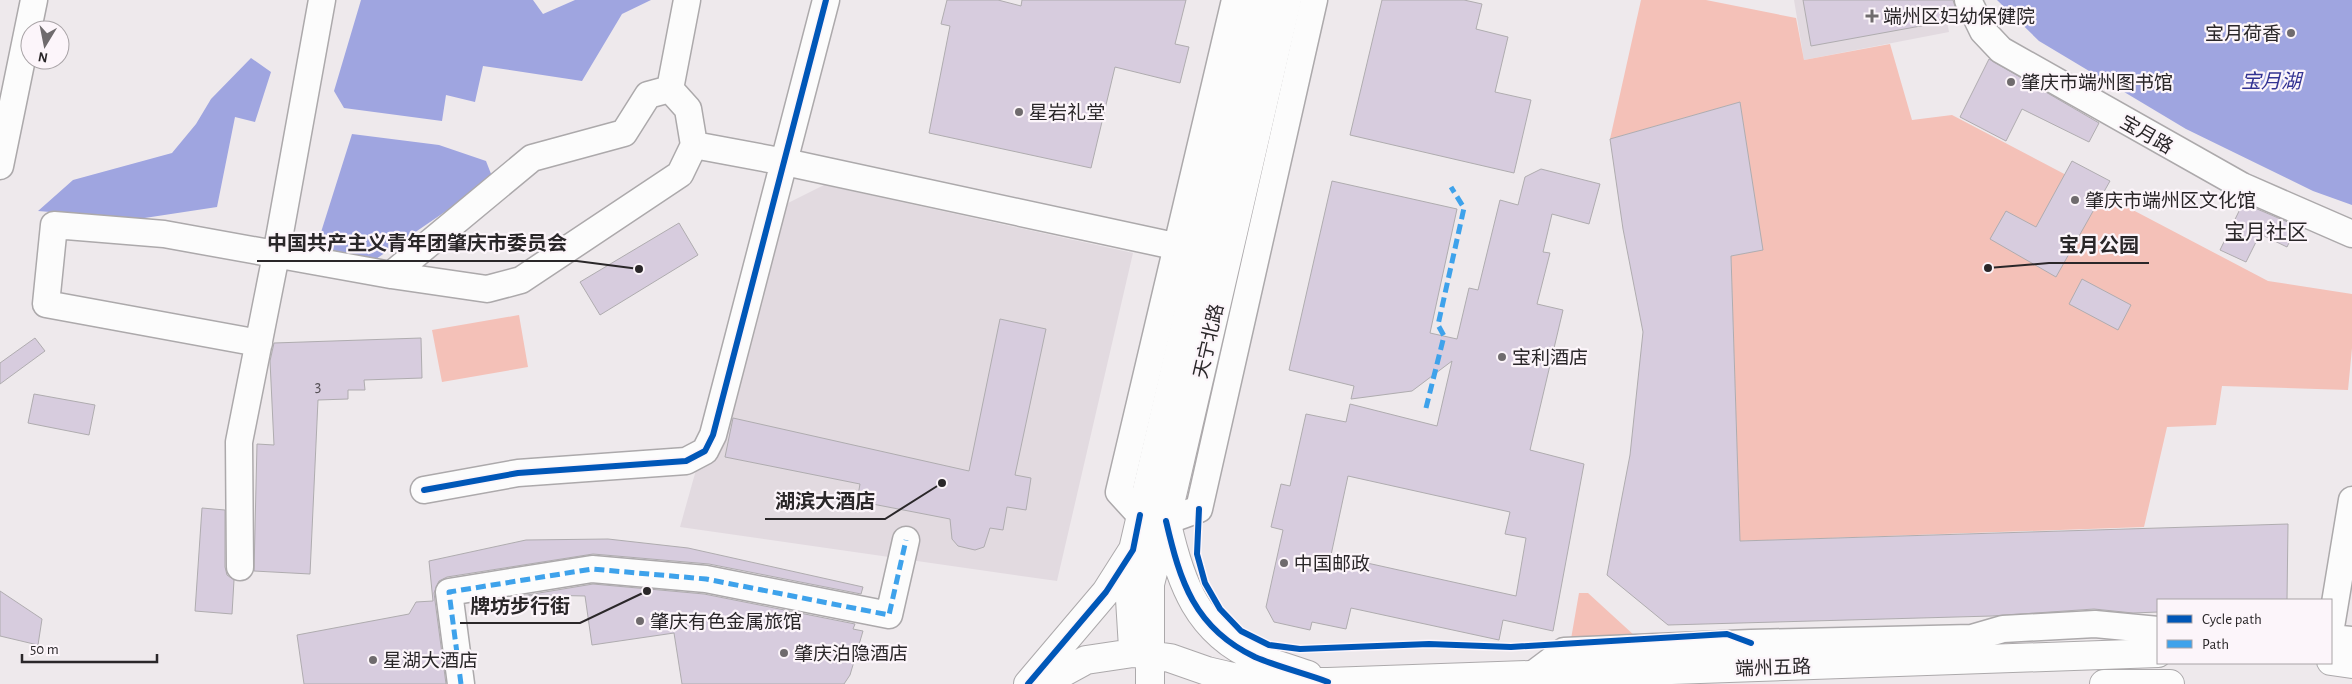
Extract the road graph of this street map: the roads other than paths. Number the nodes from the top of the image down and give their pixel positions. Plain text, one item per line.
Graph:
1 (34, 0) edge
2 (322, 0) edge
3 (687, 0) edge
4 (826, 0) edge
5 (1235, 0) edge
6 (1261, 0) edge
7 (1288, 0) edge
8 (1314, 0) edge
9 (1968, 0) edge
10 (670, 89) junction
11 (694, 145) junction
12 (785, 162) junction
13 (0, 166) edge
14 (2352, 234) edge
15 (1190, 249) junction
16 (276, 254) junction
17 (392, 275) junction
18 (259, 343) junction
19 (424, 490) dead end
20 (2352, 500) edge
21 (1153, 518) junction
22 (906, 540) dead end
23 (1133, 550) junction
24 (240, 566) dead end
25 (2332, 621) edge
26 (2157, 630) edge
27 (2332, 638) edge
28 (2352, 640) edge
29 (2157, 653) edge
30 (1143, 654) junction
31 (2332, 661) edge
32 (2352, 664) edge
33 (1532, 675) junction
34 (1726, 676) edge
35 (1328, 682) junction
36 (461, 684) edge
37 (1028, 684) edge
38 (1042, 684) edge
39 (1140, 684) edge
40 (1150, 684) edge
41 (2104, 684) edge
42 (2154, 684) edge

1 - 13 street
2 - 16 street
3 - 10 street
4 - 12 street
5 - 15 street
6 - 15 main road, 天宁北路
7 - 21 main road, 天宁北路
8 - 21 street
9 - 14 street, 宝月路
10 - 11 street
10 - 17 street
11 - 12 street
11 - 17 street
12 - 15 street
12 - 19 street
15 - 21 main road, 天宁北路
16 - 17 street
16 - 18 street
16 - 18 street
18 - 24 street
20 - 25 street
21 - 23 main road, 天宁北路
21 - 30 main road, 天宁北路
21 - 35 main road
22 - 36 street
23 - 30 main road, 天宁北路
23 - 37 main road
26 - 33 street
27 - 28 street
29 - 34 main road, 端州五路
30 - 35 main road, 端州五路
30 - 38 main road
30 - 39 main road, 天宁北路
30 - 40 main road, 天宁北路
31 - 32 main road
33 - 34 main road, 端州五路
33 - 35 main road, 端州五路
41 - 42 main road

